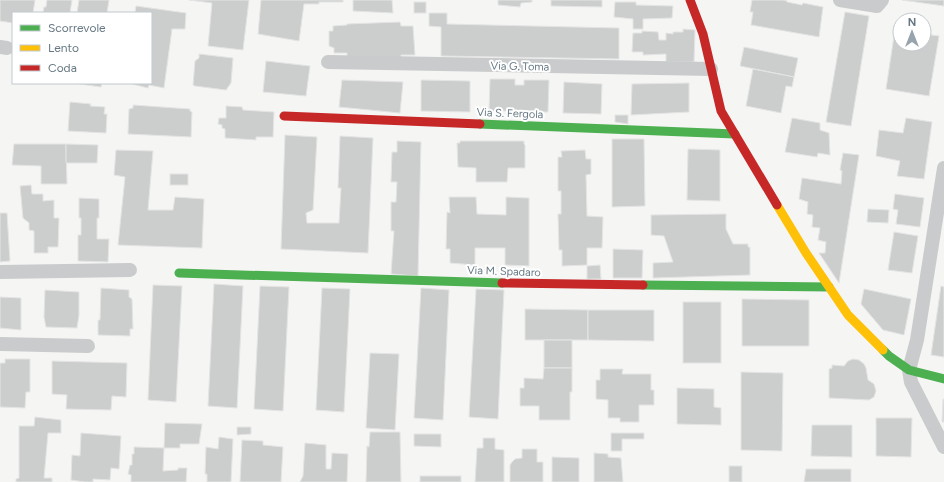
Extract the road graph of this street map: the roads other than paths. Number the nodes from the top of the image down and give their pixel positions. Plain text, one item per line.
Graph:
1 (690, 0) edge
2 (840, 0) edge
3 (882, 0) edge
4 (328, 62) dead end
5 (711, 69) junction
6 (284, 116) dead end
7 (735, 134) junction
8 (944, 168) edge
9 (130, 270) dead end
10 (0, 272) edge
11 (179, 273) dead end
12 (829, 287) junction
13 (0, 344) edge
14 (88, 346) dead end
15 (909, 370) junction
16 (944, 379) edge
17 (944, 447) edge

1 - 5 street
2 - 3 street
4 - 5 street, Via G. Toma
5 - 7 street
6 - 7 street, Via S. Fergola
7 - 12 street
8 - 15 street
9 - 10 street
11 - 12 street, Via M. Spadaro
12 - 15 street
13 - 14 street
15 - 16 street
15 - 17 street

